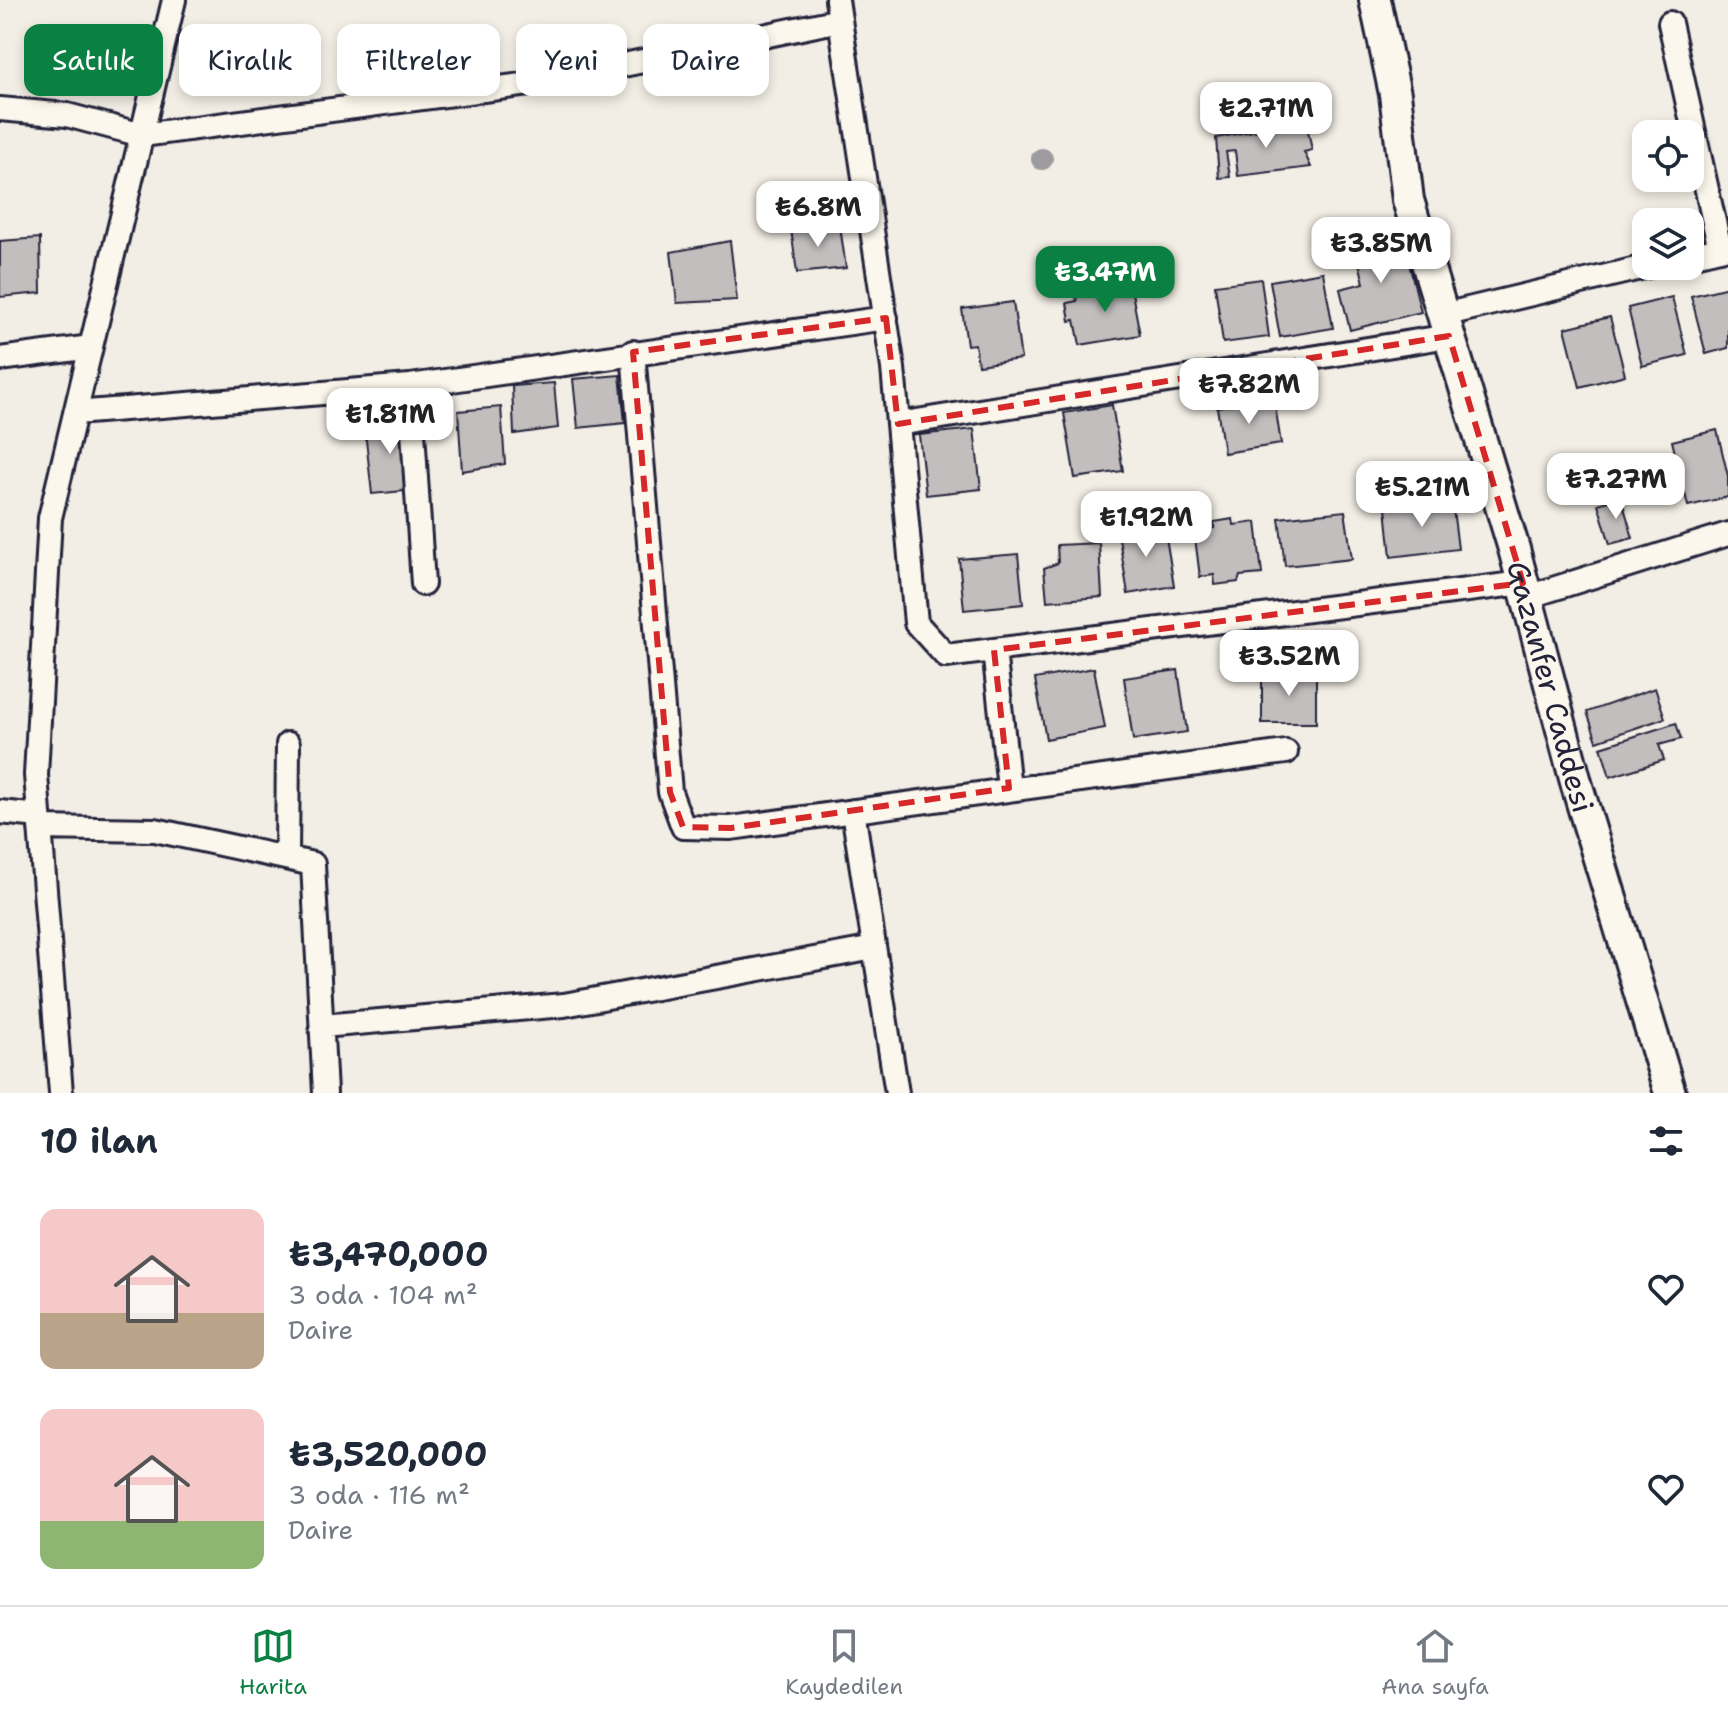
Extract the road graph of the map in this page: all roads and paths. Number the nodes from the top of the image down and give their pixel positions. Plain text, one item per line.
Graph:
1 (174, 0) edge
2 (1375, 0) edge
3 (839, 10) edge
4 (1670, 23) dead end
5 (0, 109) edge
6 (142, 135) junction
7 (1724, 248) edge
8 (1704, 253) edge
9 (1632, 271) edge
10 (886, 318) junction
11 (1446, 326) junction
12 (91, 347) junction
13 (633, 352) junction
14 (0, 359) edge
15 (410, 386) junction
16 (75, 413) junction
17 (898, 424) junction
18 (1728, 534) edge
19 (423, 584) dead end
20 (1525, 590) junction
21 (994, 650) junction
22 (288, 744) dead end
23 (1286, 752) dead end
24 (1009, 788) junction
25 (853, 811) junction
26 (0, 812) edge
27 (40, 822) junction
28 (287, 858) junction
29 (874, 948) junction
30 (322, 1026) junction
31 (61, 1093) edge
32 (325, 1093) edge
33 (897, 1093) edge
34 (1670, 1093) edge

1 - 6 street
2 - 11 street, Gazanfer Caddesi
3 - 6 street
3 - 10 street
4 - 7 street
5 - 6 street
6 - 12 street
7 - 8 street
9 - 11 street
10 - 13 street
10 - 17 street
11 - 17 street
11 - 20 street, Gazanfer Caddesi
12 - 14 street
12 - 16 street
13 - 15 street
13 - 25 street
15 - 16 street
15 - 19 street
16 - 27 street
17 - 21 street
18 - 20 street
20 - 21 street
20 - 34 street, Gazanfer Caddesi
21 - 24 street
22 - 28 street
23 - 24 street
24 - 25 street
25 - 29 street
26 - 27 street
27 - 28 street
27 - 31 street
28 - 30 street
29 - 30 street
29 - 33 street
30 - 32 street

